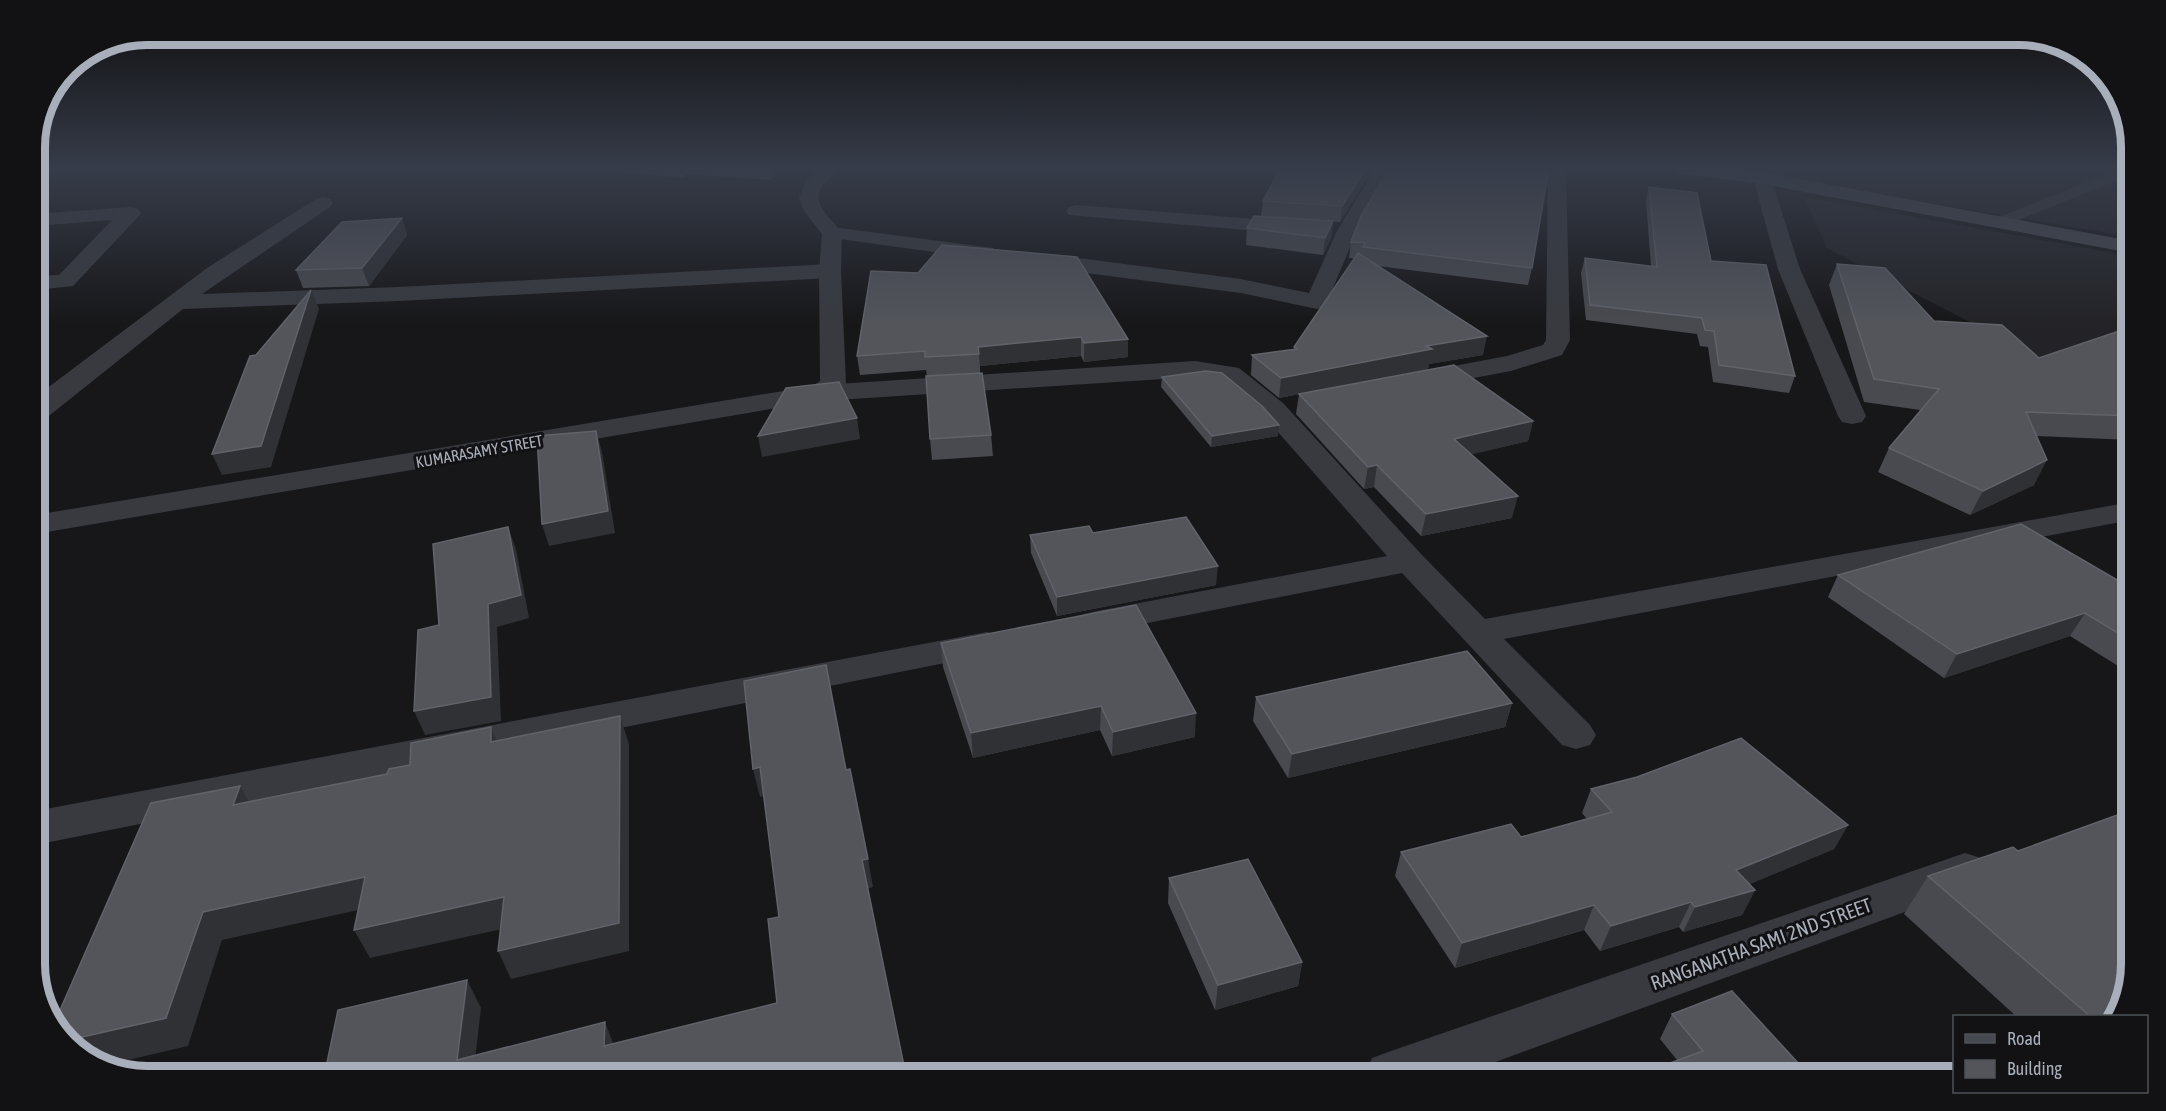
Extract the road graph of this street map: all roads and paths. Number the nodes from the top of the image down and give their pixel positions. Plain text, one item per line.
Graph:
1 (123, 221) edge
2 (295, 221) edge
3 (822, 221) edge
4 (1215, 221) edge
5 (1353, 221) edge
6 (1557, 221) edge
7 (1775, 221) edge
8 (1994, 221) edge
9 (2003, 221) edge
10 (2000, 222) junction
11 (1347, 231) junction
12 (832, 233) junction
13 (2121, 245) edge
14 (830, 271) junction
15 (45, 282) edge
16 (178, 302) junction
17 (1398, 385) edge
18 (47, 393) edge
19 (821, 393) junction
20 (1852, 416) dead end
21 (2121, 513) edge
22 (45, 523) edge
23 (1410, 562) junction
24 (1070, 628) edge
25 (1478, 632) junction
26 (1022, 637) edge
27 (1576, 735) dead end
28 (45, 826) edge
29 (2008, 855) edge
30 (1421, 1066) edge

1 - 15 street
2 - 16 street
3 - 12 street
4 - 11 street
5 - 11 street
6 - 17 street
7 - 20 street
8 - 10 main road
9 - 10 lane
10 - 13 main road
11 - 12 street
12 - 14 street
14 - 16 street
14 - 19 street
16 - 18 street
19 - 22 street, KUMARASAMY STREET
19 - 23 street, KUMARASAMY STREET
21 - 25 street
23 - 24 street
23 - 25 street, KUMARASAMY STREET
25 - 27 street, KUMARASAMY STREET
26 - 28 street
29 - 30 street, RANGANATHA SAMI 2ND STREET

